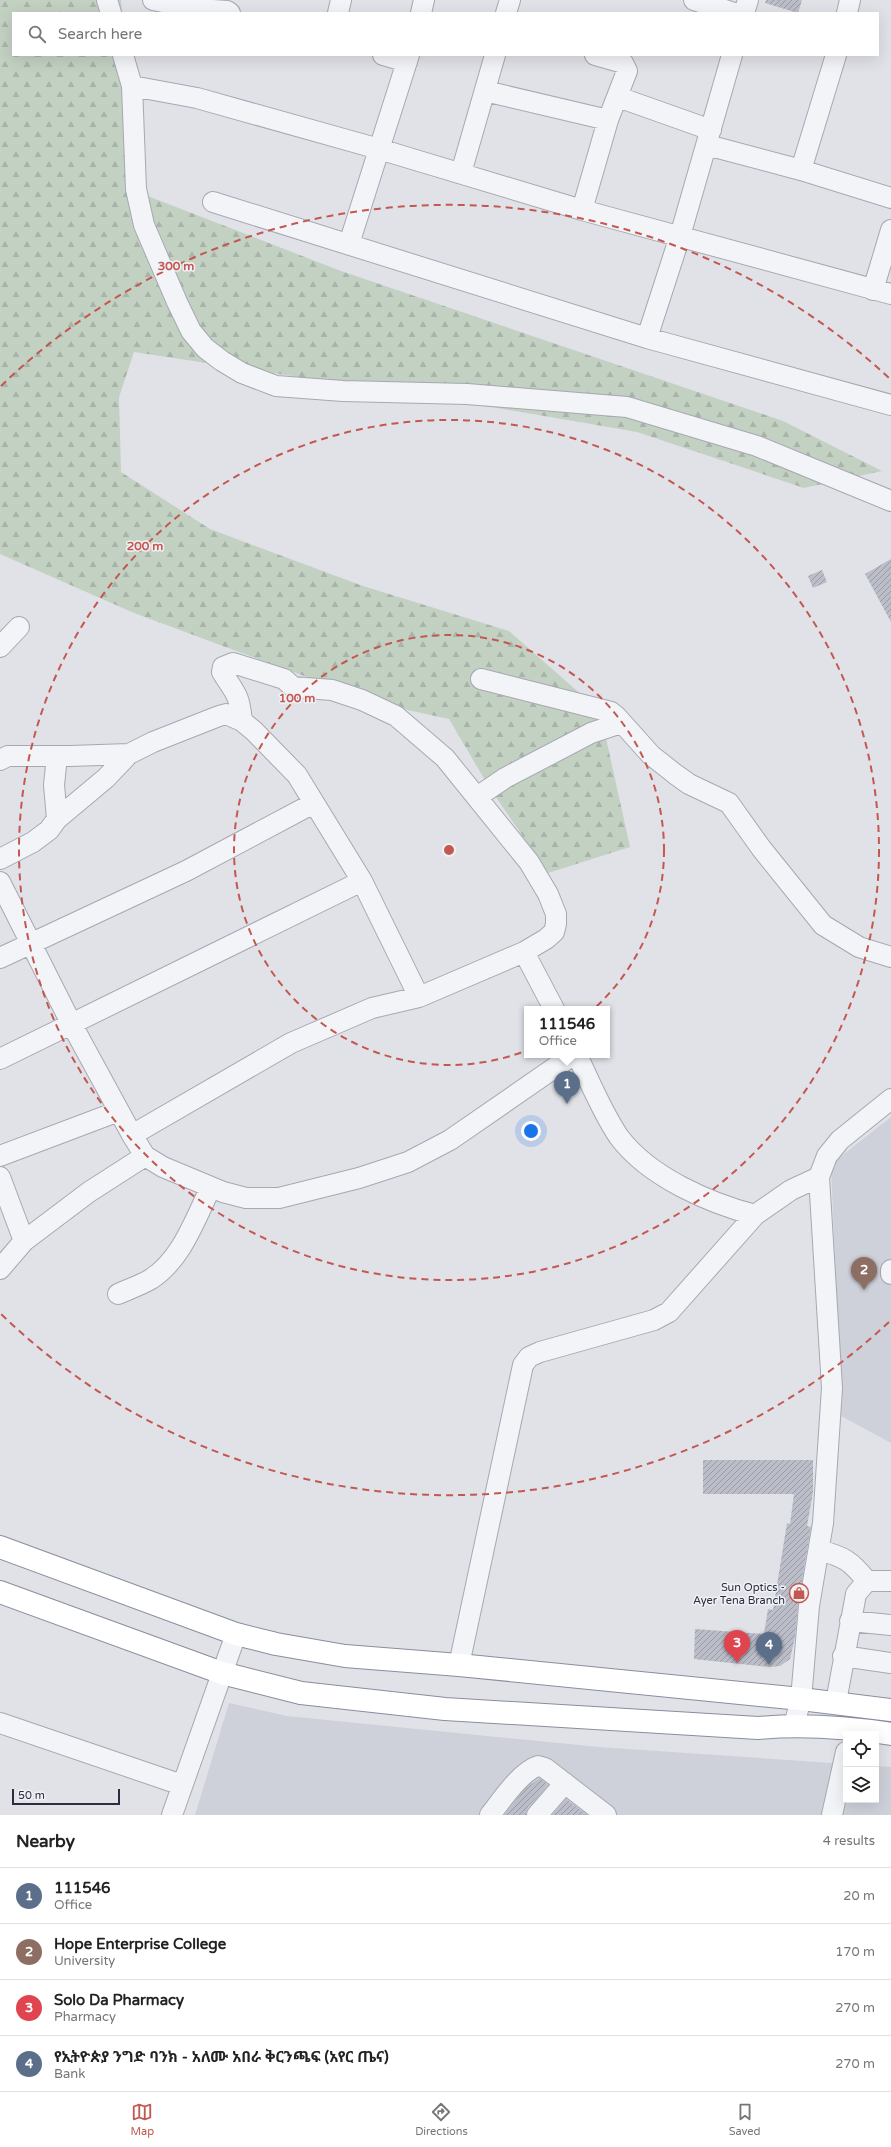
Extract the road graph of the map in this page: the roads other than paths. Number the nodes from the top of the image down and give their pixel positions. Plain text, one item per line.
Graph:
1 (107, 0) edge
2 (153, 0) edge
3 (341, 0) edge
4 (424, 0) edge
5 (510, 0) edge
6 (694, 0) edge
7 (748, 0) edge
8 (850, 0) edge
9 (227, 8) edge
10 (111, 12) edge
11 (338, 12) edge
12 (421, 12) edge
13 (506, 12) edge
14 (731, 12) edge
15 (744, 12) edge
16 (847, 12) edge
17 (123, 56) edge
18 (389, 56) edge
19 (494, 56) edge
20 (599, 56) edge
21 (732, 56) edge
22 (836, 56) edge
23 (408, 59) edge
24 (132, 86) junction
25 (485, 91) junction
26 (618, 97) junction
27 (608, 120) junction
28 (709, 137) junction
29 (379, 149) junction
30 (801, 170) junction
31 (461, 174) junction
32 (891, 198) edge
33 (213, 202) dead end
34 (582, 210) junction
35 (891, 230) edge
36 (680, 236) junction
37 (349, 244) junction
38 (882, 292) edge
39 (647, 338) junction
40 (891, 406) edge
41 (891, 501) edge
42 (19, 627) dead end
43 (0, 647) edge
44 (481, 679) dead end
45 (242, 721) junction
46 (621, 723) junction
47 (128, 754) junction
48 (57, 756) junction
49 (0, 760) edge
50 (478, 797) junction
51 (314, 804) junction
52 (57, 819) junction
53 (0, 859) edge
54 (362, 881) junction
55 (0, 882) edge
56 (30, 943) junction
57 (524, 952) junction
58 (891, 957) edge
59 (0, 958) edge
60 (419, 997) junction
61 (552, 1006) edge
62 (71, 1023) junction
63 (569, 1058) edge
64 (578, 1058) edge
65 (0, 1059) edge
66 (891, 1099) edge
67 (119, 1112) junction
68 (132, 1136) junction
69 (0, 1156) edge
70 (145, 1156) junction
71 (0, 1177) edge
72 (819, 1177) junction
73 (210, 1187) junction
74 (755, 1216) junction
75 (24, 1241) junction
76 (0, 1270) edge
77 (891, 1270) edge
78 (891, 1274) edge
79 (118, 1294) dead end
80 (0, 1547) edge
81 (819, 1550) junction
82 (867, 1581) junction
83 (891, 1581) edge
84 (0, 1592) edge
85 (850, 1621) junction
86 (891, 1625) edge
87 (236, 1634) junction
88 (843, 1656) junction
89 (891, 1663) edge
90 (459, 1664) junction
91 (222, 1674) junction
92 (801, 1699) junction
93 (836, 1702) junction
94 (891, 1710) edge
95 (0, 1723) edge
96 (794, 1725) junction
97 (851, 1731) edge
98 (879, 1733) edge
99 (891, 1734) edge
100 (843, 1766) edge
101 (565, 1783) junction
102 (182, 1785) junction
103 (172, 1815) edge
104 (490, 1815) edge
105 (538, 1815) edge
106 (606, 1815) edge
107 (832, 1815) edge

1 - 10 street
2 - 9 street
3 - 11 street
4 - 12 street
5 - 13 street
6 - 14 street
7 - 15 street
8 - 16 street
17 - 24 street
18 - 23 street
19 - 25 street
20 - 26 street
21 - 28 street
22 - 30 street
23 - 29 street
24 - 29 street
24 - 41 street
25 - 27 street
25 - 31 street
26 - 27 street
26 - 28 street
27 - 34 street
28 - 30 street
28 - 36 street
29 - 31 street
29 - 37 street
30 - 32 street
31 - 34 street
33 - 37 street
34 - 36 street
35 - 38 street
36 - 38 street
36 - 39 street
37 - 39 street
39 - 40 street
42 - 43 street
44 - 46 street
45 - 47 street
45 - 50 street
45 - 51 street
46 - 50 street
46 - 58 street
47 - 48 street
47 - 52 street
48 - 49 street
48 - 52 street
50 - 57 street
51 - 54 street
51 - 56 street
52 - 53 street
54 - 60 street
54 - 62 street
55 - 56 street
56 - 59 street
56 - 62 street
57 - 60 street
57 - 61 street
60 - 68 street
62 - 65 street
62 - 67 street
63 - 73 street
64 - 74 street
66 - 72 street
67 - 68 street
67 - 69 street
68 - 70 street
70 - 73 street
70 - 75 street
71 - 75 street
72 - 74 street
72 - 81 street
73 - 79 street
74 - 90 street
75 - 76 street
77 - 78 street
80 - 87 highway
81 - 82 street
81 - 92 street
82 - 83 street
82 - 85 street
84 - 91 highway
85 - 86 street
85 - 88 street
87 - 90 highway
87 - 91 street
88 - 89 street
88 - 93 street
90 - 92 highway
91 - 96 highway
91 - 102 street
92 - 93 highway
92 - 96 street
93 - 94 highway
95 - 102 street
96 - 97 highway
98 - 99 highway
100 - 107 street
101 - 104 street
101 - 105 street
101 - 106 street
102 - 103 street

